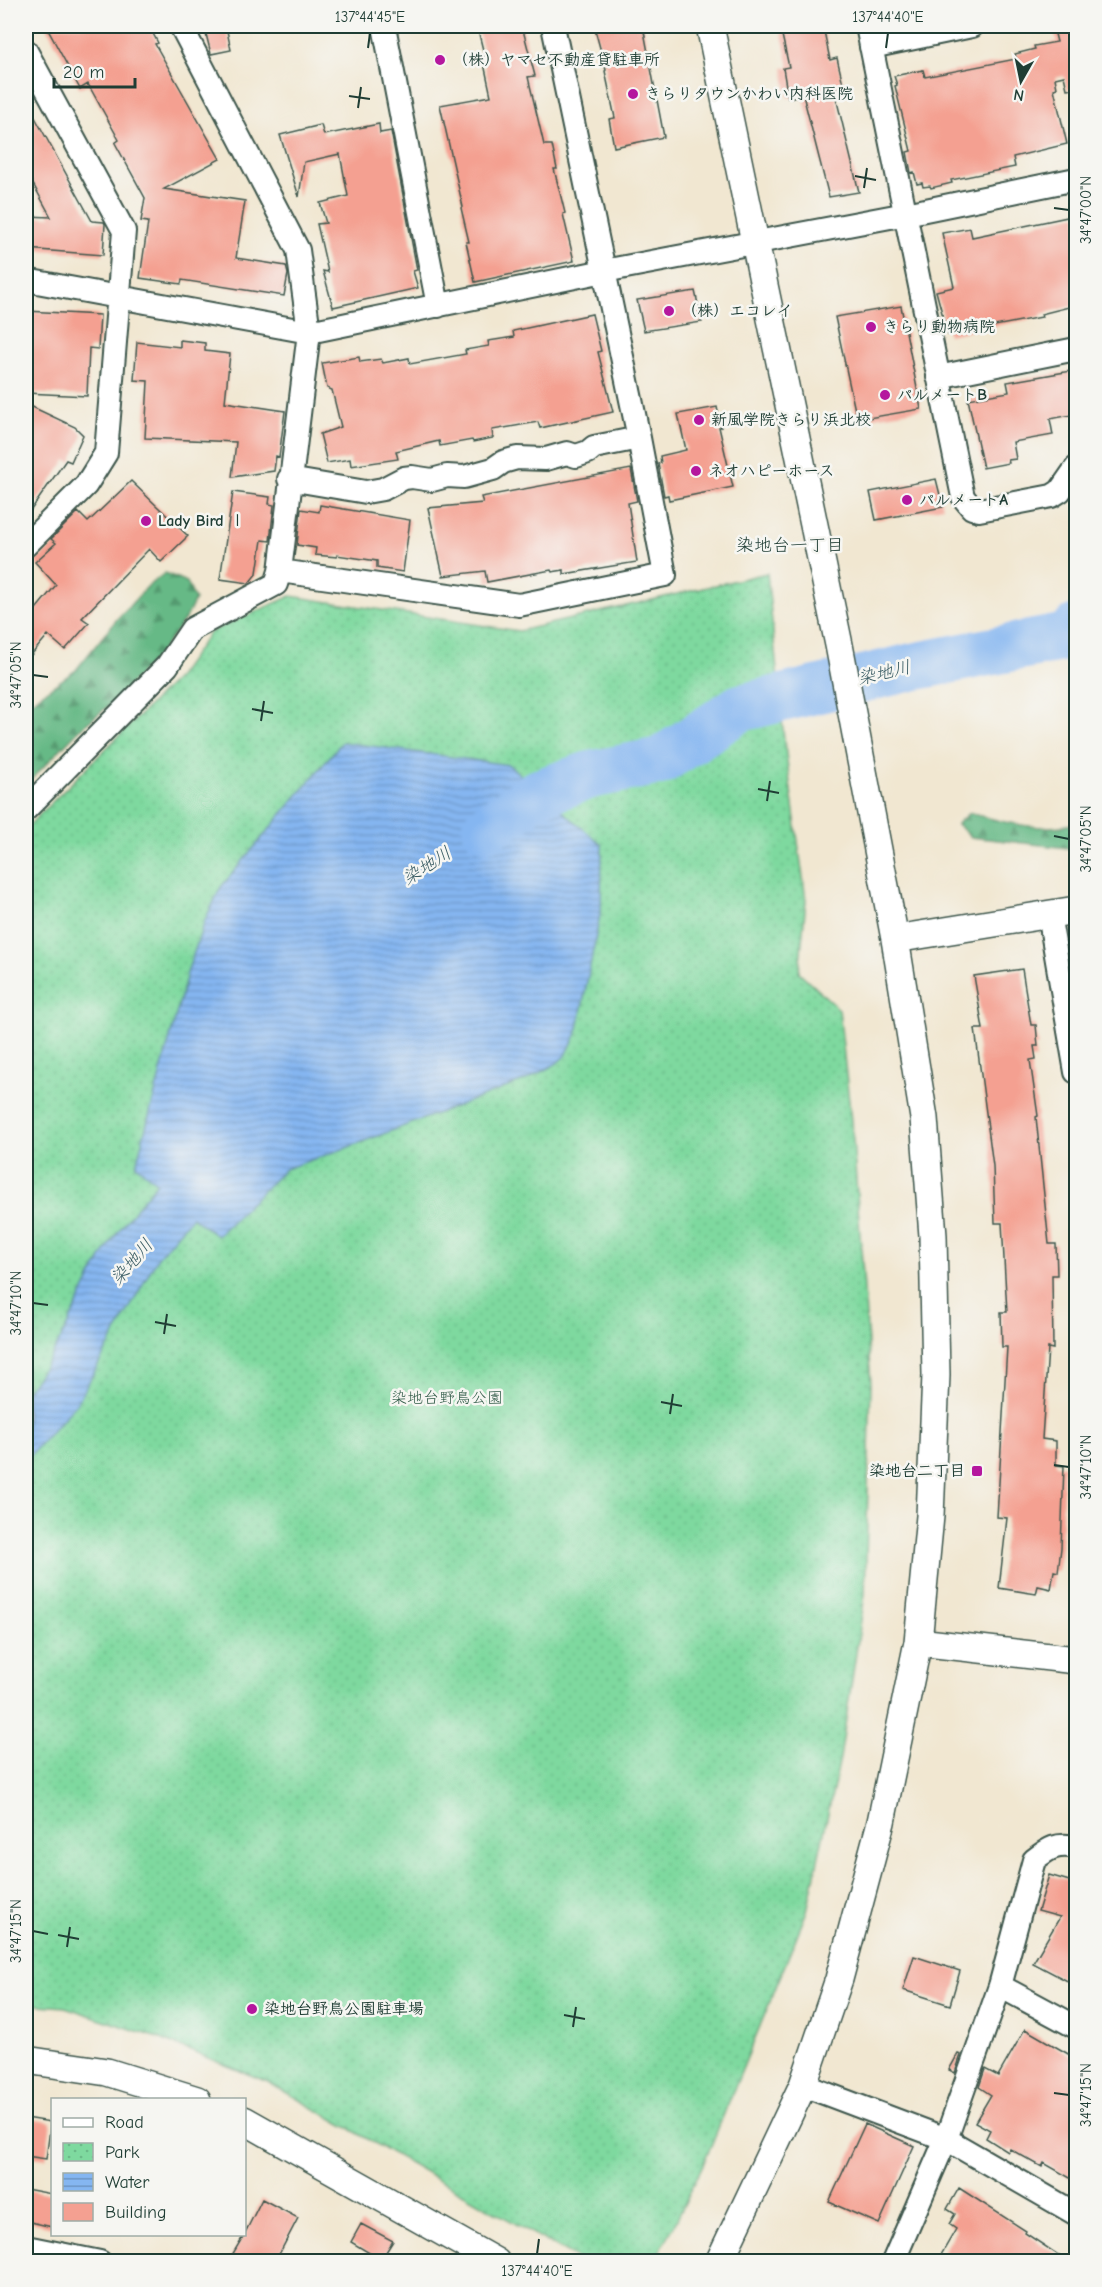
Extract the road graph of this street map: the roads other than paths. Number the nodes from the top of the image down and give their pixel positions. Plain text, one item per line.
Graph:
1 (181, 26) edge
2 (384, 26) edge
3 (553, 26) edge
4 (710, 26) edge
5 (972, 26) edge
6 (869, 36) edge
7 (26, 51) edge
8 (1077, 179) edge
9 (906, 214) junction
10 (755, 242) junction
11 (604, 271) junction
12 (26, 279) edge
13 (118, 295) junction
14 (438, 306) junction
15 (309, 332) junction
16 (1077, 349) edge
17 (938, 377) junction
18 (639, 438) junction
19 (1077, 468) edge
20 (290, 479) junction
21 (26, 544) edge
22 (280, 571) junction
23 (26, 809) edge
24 (1077, 910) edge
25 (1049, 914) junction
26 (895, 939) junction
27 (1077, 1072) edge
28 (918, 1642) junction
29 (1077, 1660) edge
30 (1077, 1847) edge
31 (1000, 1986) junction
32 (1077, 2027) edge
33 (26, 2060) edge
34 (803, 2085) junction
35 (191, 2098) edge
36 (246, 2121) edge
37 (946, 2139) junction
38 (1077, 2214) edge
39 (26, 2247) edge
40 (100, 2262) edge
41 (496, 2262) edge
42 (719, 2262) edge
43 (893, 2262) edge

1 - 15 street
2 - 14 street
3 - 11 street
4 - 10 street
5 - 6 street
6 - 9 street
7 - 13 street
8 - 9 street
9 - 10 street
9 - 17 street
10 - 11 street
10 - 26 street
11 - 14 street
11 - 18 street
12 - 13 street
13 - 15 street
13 - 21 street
14 - 15 street
15 - 20 street
16 - 17 street
17 - 19 street
18 - 20 street
18 - 22 street
20 - 22 street
22 - 23 street
24 - 25 street
25 - 26 street
25 - 27 street
26 - 28 street
28 - 29 street
28 - 34 street
30 - 31 street
31 - 32 street
31 - 37 street
33 - 35 street
34 - 37 street
34 - 42 street
36 - 41 street
37 - 38 street
37 - 43 street
39 - 40 street

